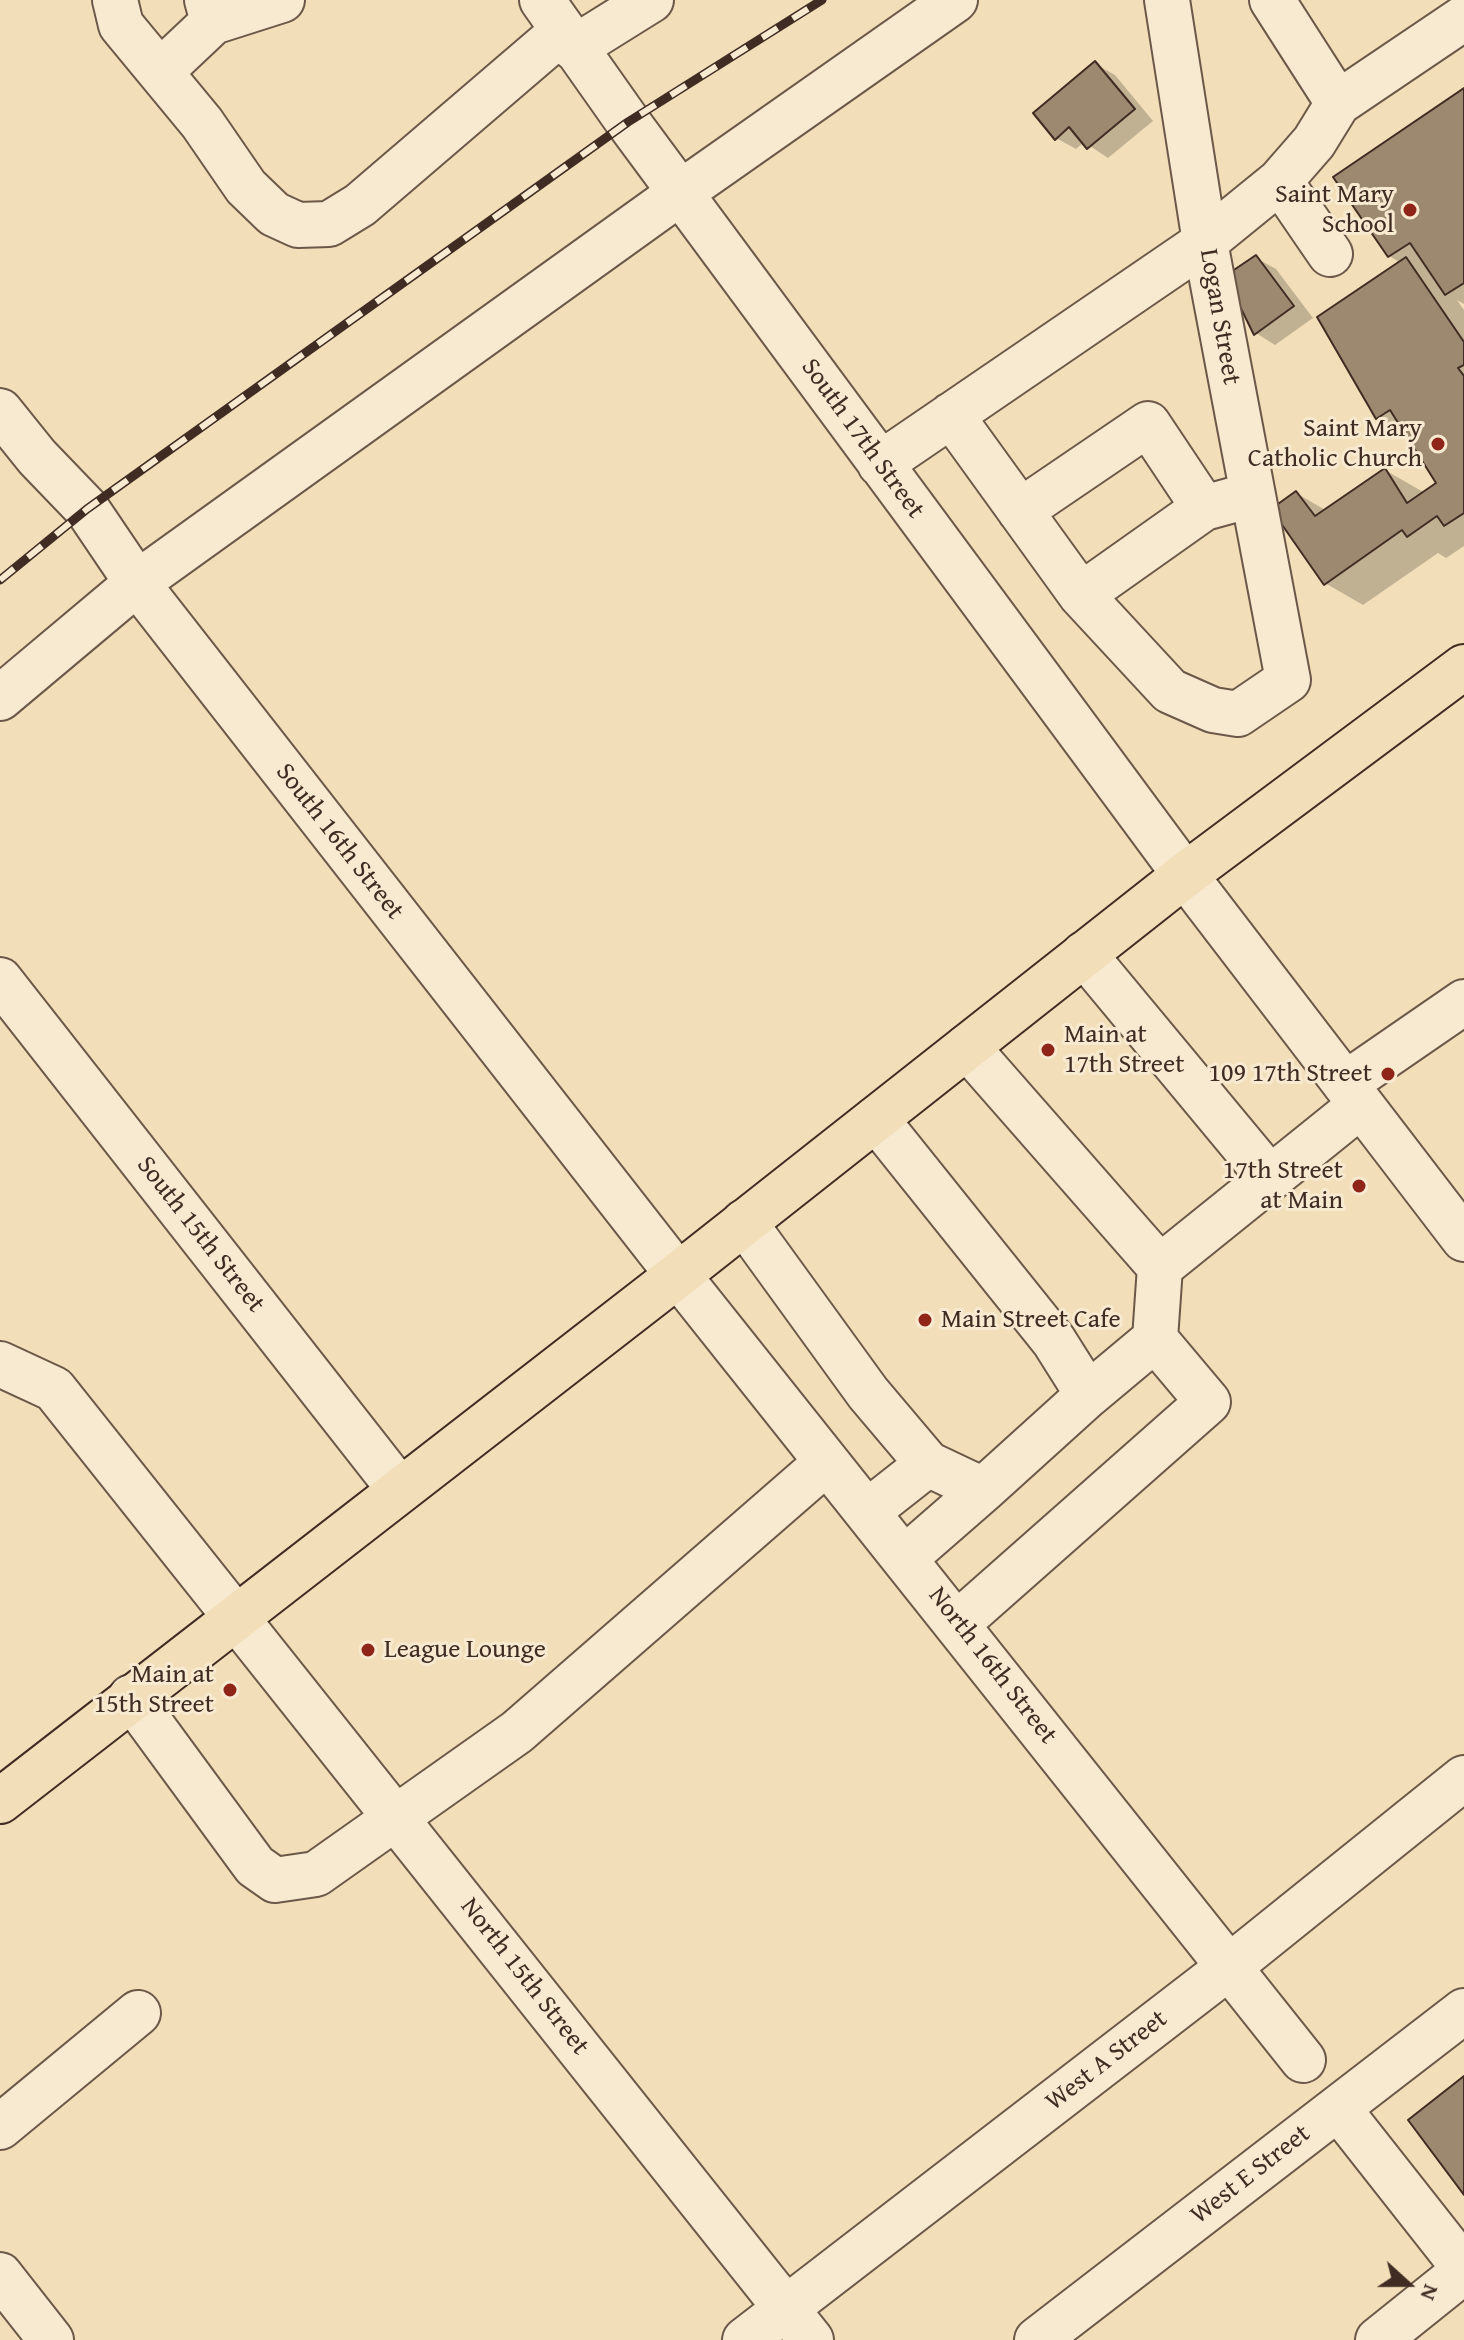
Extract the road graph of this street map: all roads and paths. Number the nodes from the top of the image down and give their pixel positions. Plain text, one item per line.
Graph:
1 (115, 0) edge
2 (282, 0) edge
3 (651, 0) edge
4 (955, 0) edge
5 (1167, 0) edge
6 (1272, 0) edge
7 (210, 11) edge
8 (1464, 18) edge
9 (559, 26) edge
10 (160, 72) junction
11 (1338, 103) junction
12 (1280, 181) junction
13 (680, 193) junction
14 (1205, 242) junction
15 (1330, 254) dead end
16 (0, 411) edge
17 (951, 415) junction
18 (880, 464) junction
19 (1251, 495) junction
20 (1204, 508) junction
21 (1020, 511) junction
22 (137, 583) junction
23 (1081, 595) junction
24 (1464, 667) edge
25 (0, 698) edge
26 (1185, 875) junction
27 (1084, 954) junction
28 (0, 980) edge
29 (1464, 1002) edge
30 (967, 1047) junction
31 (1353, 1094) junction
32 (876, 1119) junction
33 (1270, 1178) junction
34 (744, 1222) junction
35 (1464, 1239) edge
36 (1160, 1267) junction
37 (678, 1275) junction
38 (1155, 1339) junction
39 (0, 1364) edge
40 (1088, 1395) junction
41 (827, 1462) junction
42 (928, 1464) junction
43 (400, 1490) junction
44 (983, 1490) junction
45 (867, 1512) junction
46 (905, 1558) junction
47 (235, 1615) junction
48 (958, 1623) junction
49 (131, 1697) junction
50 (1464, 1778) edge
51 (0, 1801) edge
52 (397, 1819) junction
53 (1229, 1967) junction
54 (1464, 2011) edge
55 (138, 2013) dead end
56 (1303, 2060) dead end
57 (1338, 2108) junction
58 (0, 2127) edge
59 (1464, 2269) edge
60 (0, 2275) edge
61 (799, 2324) edge
62 (51, 2340) edge
63 (745, 2340) edge
64 (1037, 2340) edge
65 (1378, 2340) edge

1 - 10 street
2 - 7 street
3 - 9 street
4 - 13 street
5 - 14 street, Logan Street
6 - 11 street
7 - 10 street
8 - 11 street
9 - 10 street
9 - 13 street, South 17th Street
11 - 12 street
12 - 14 street
12 - 15 street
13 - 18 street, South 17th Street
13 - 22 street
14 - 17 street
14 - 19 street, Logan Street
16 - 22 street, South 16th Street
17 - 18 street
17 - 21 street
18 - 26 street, South 17th Street
19 - 20 street
19 - 23 street, Logan Street
20 - 21 street
20 - 23 street
21 - 23 street
22 - 25 street
22 - 37 street, South 16th Street
24 - 26 main road
26 - 27 main road
26 - 31 street, South 17th Street
27 - 30 main road
27 - 33 street
28 - 43 street, South 15th Street
29 - 31 street
30 - 32 main road
30 - 36 street
31 - 33 street
31 - 35 street, South 17th Street
32 - 34 main road
32 - 40 street
33 - 36 street
34 - 37 main road
34 - 42 street
36 - 38 street
37 - 41 street, North 16th Street
37 - 43 main road
38 - 40 street
38 - 48 street
39 - 47 street, North 15th Street
40 - 44 street
41 - 45 street, North 16th Street
41 - 52 street
42 - 44 street
42 - 45 street
43 - 47 main road
44 - 46 street
45 - 46 street, North 16th Street
46 - 48 street, North 16th Street
47 - 49 main road
47 - 52 street, North 15th Street
48 - 53 street, North 16th Street
49 - 51 main road
49 - 52 street
50 - 53 street, West A Street
52 - 61 street, North 15th Street
53 - 56 street, North 16th Street
53 - 61 street, West A Street
54 - 57 street, West E Street
55 - 58 street
57 - 59 street
57 - 64 street, West E Street
59 - 65 street
60 - 62 street
61 - 63 street, West A Street

